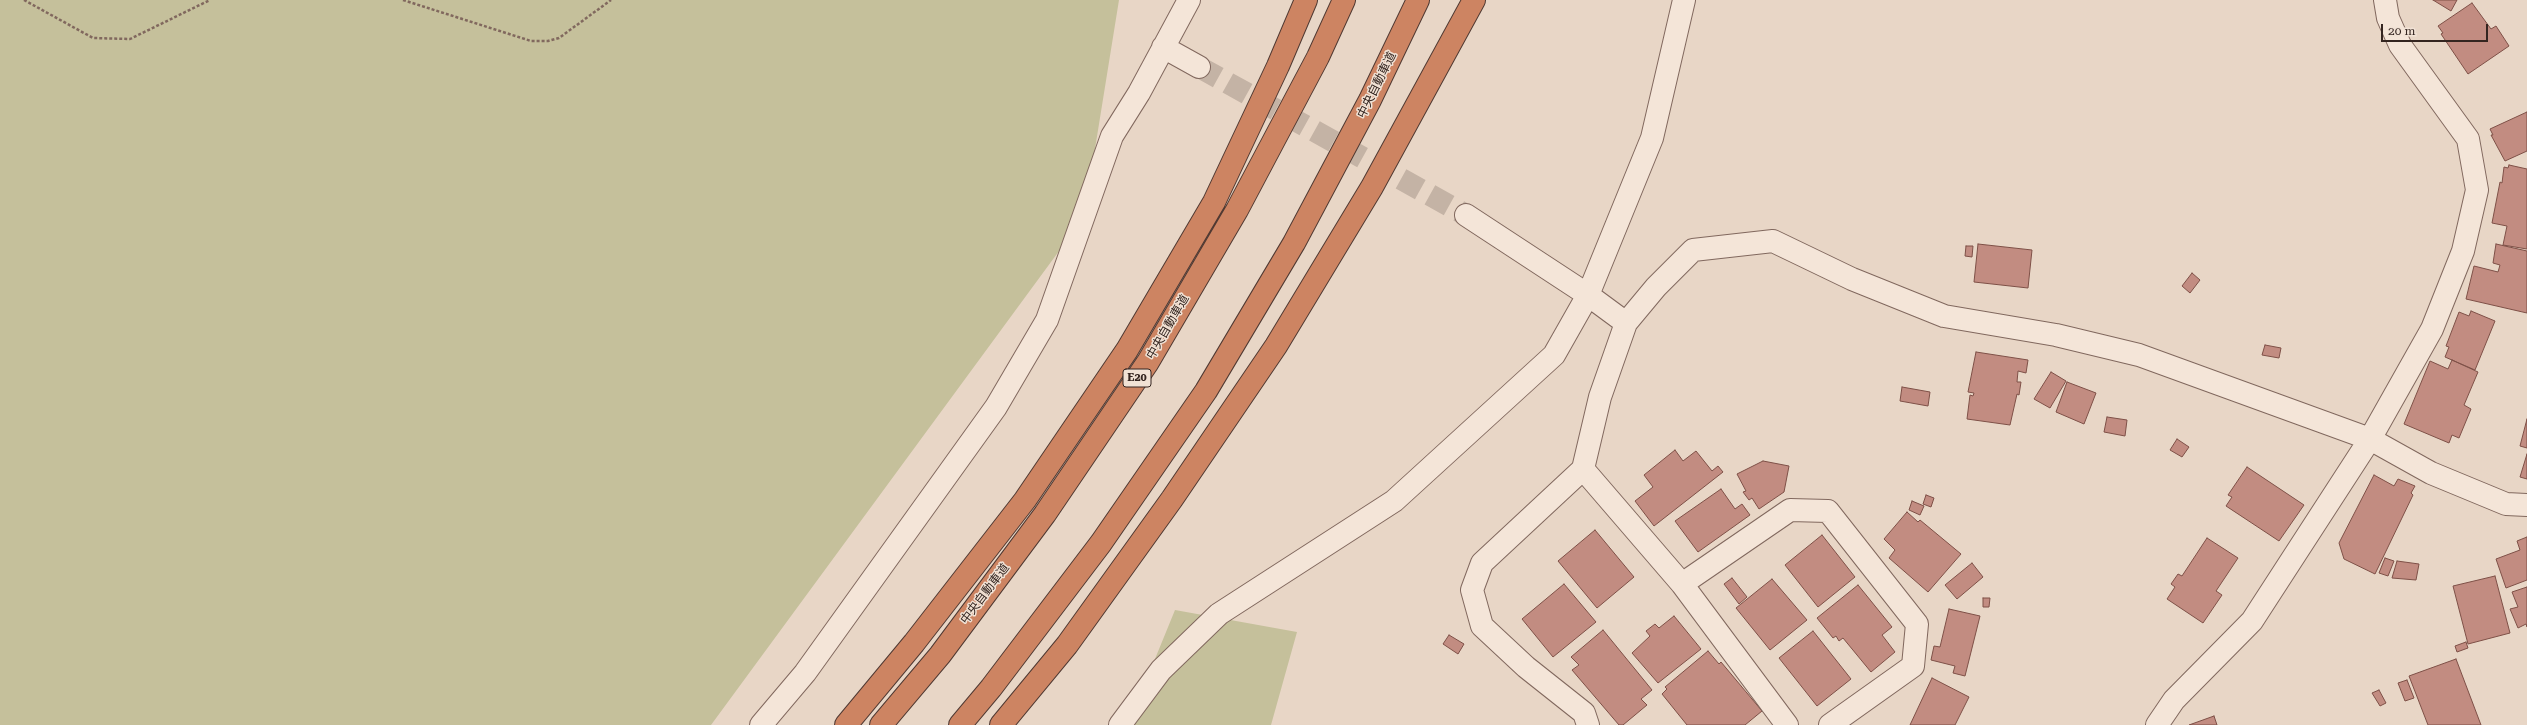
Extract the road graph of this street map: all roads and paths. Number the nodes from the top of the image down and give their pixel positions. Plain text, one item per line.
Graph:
1 (24, 0) edge
2 (210, 0) edge
3 (403, 0) edge
4 (611, 0) edge
5 (1189, 0) edge
6 (1306, 0) edge
7 (1344, 0) edge
8 (1418, 0) edge
9 (1474, 0) edge
10 (1684, 0) edge
11 (2386, 0) edge
12 (1163, 47) junction
13 (1199, 67) tunnel mouth
14 (1466, 215) tunnel mouth
15 (1588, 295) junction
16 (1626, 323) junction
17 (2370, 439) junction
18 (1582, 469) junction
19 (2527, 505) edge
20 (1682, 584) junction
21 (761, 725) edge
22 (846, 725) edge
23 (880, 725) edge
24 (960, 725) edge
25 (1002, 725) edge
26 (1120, 725) edge
27 (1588, 725) edge
28 (1787, 725) edge
29 (1830, 725) edge
30 (2157, 725) edge

1 - 2 path
3 - 4 path
5 - 12 street
6 - 22 highway
7 - 23 highway, 中央自動車道 / E20
8 - 24 highway, 中央自動車道
9 - 25 highway
10 - 15 street
11 - 17 street
12 - 13 street
12 - 21 street
14 - 15 street
15 - 16 street
15 - 26 street
16 - 17 street
16 - 18 street
17 - 19 street
17 - 30 street
18 - 20 street
18 - 27 street
20 - 28 street
20 - 29 street

